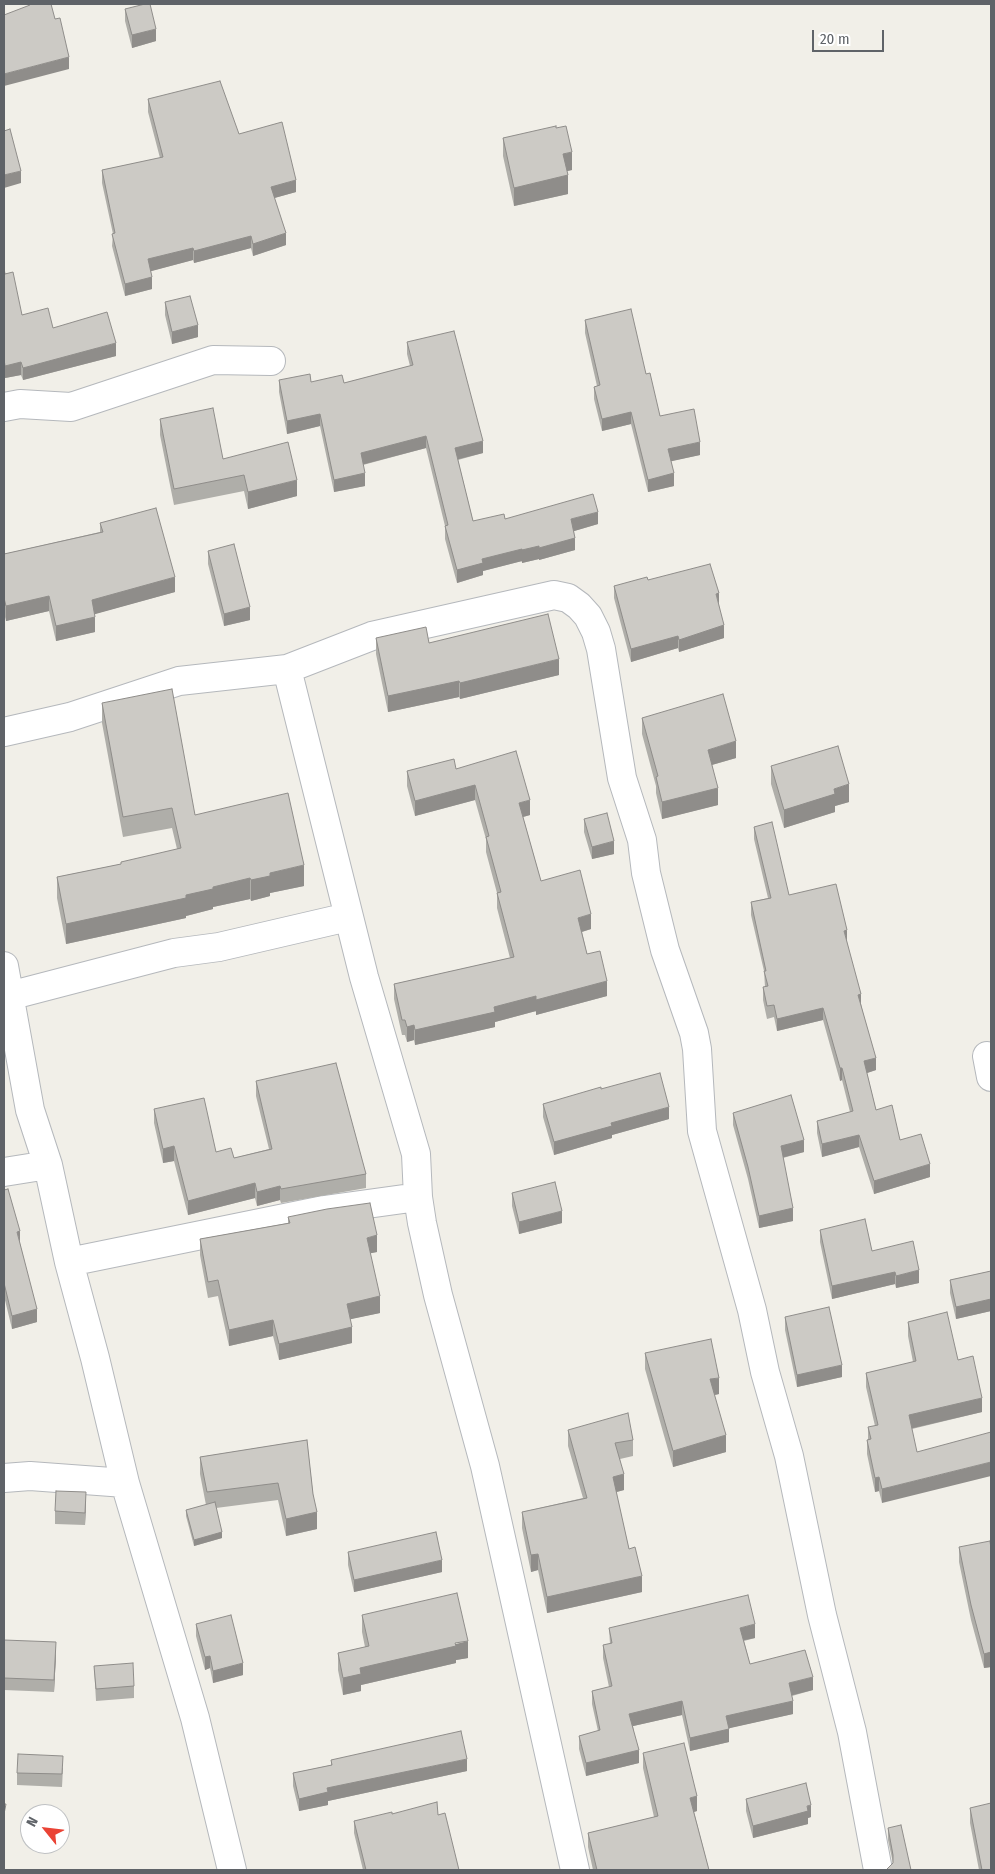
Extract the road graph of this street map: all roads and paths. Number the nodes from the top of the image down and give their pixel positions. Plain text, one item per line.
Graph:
1 (271, 361) dead end
2 (4, 407) edge
3 (287, 668) junction
4 (4, 732) edge
5 (348, 917) junction
6 (4, 966) edge
7 (9, 996) junction
8 (48, 1165) junction
9 (4, 1172) edge
10 (418, 1197) junction
11 (69, 1262) junction
12 (4, 1478) edge
13 (125, 1483) junction
14 (232, 1870) edge
15 (575, 1870) edge
16 (878, 1870) edge

1 - 2 street
3 - 4 street
3 - 5 street
3 - 16 street
5 - 7 street
5 - 10 street
6 - 7 street
7 - 8 street
8 - 9 street
8 - 11 street
10 - 11 street
10 - 15 street
11 - 13 street
12 - 13 street
13 - 14 street

